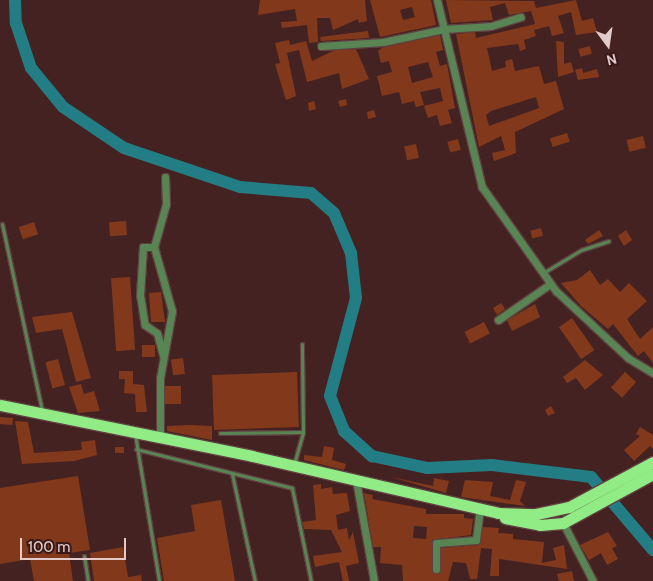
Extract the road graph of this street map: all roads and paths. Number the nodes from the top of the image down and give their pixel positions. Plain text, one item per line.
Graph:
1 (437, 0) edge
2 (521, 17) dead end
3 (444, 29) junction
4 (321, 46) dead end
5 (166, 177) dead end
6 (2, 224) dead end
7 (609, 241) dead end
8 (154, 247) junction
9 (543, 273) junction
10 (550, 284) junction
11 (498, 320) dead end
12 (302, 344) dead end
13 (164, 357) junction
14 (653, 373) edge
15 (0, 405) edge
16 (42, 412) junction
17 (135, 432) junction
18 (303, 432) junction
19 (220, 433) dead end
20 (160, 438) junction
21 (136, 449) junction
22 (653, 462) edge
23 (294, 466) junction
24 (232, 474) junction
25 (653, 474) edge
26 (636, 478) junction
27 (356, 480) junction
28 (480, 509) junction
29 (498, 513) junction
30 (563, 523) junction
31 (84, 556) dead end
32 (436, 569) dead end
33 (88, 581) edge
34 (158, 581) edge
35 (255, 581) edge
36 (311, 581) edge
37 (374, 581) edge
38 (593, 581) edge

1 - 3 street
2 - 3 street
3 - 4 street
3 - 9 street
5 - 8 street
6 - 16 lane
7 - 9 lane
8 - 13 street
8 - 13 street
9 - 10 street
10 - 11 street
10 - 14 street
12 - 18 lane
13 - 20 street
15 - 16 highway
16 - 17 highway
17 - 20 highway
17 - 21 lane
18 - 19 lane
18 - 23 lane
20 - 23 highway
21 - 24 lane
21 - 34 lane
22 - 26 highway
23 - 27 highway
24 - 35 lane
24 - 36 lane
25 - 26 highway
26 - 29 highway
26 - 30 highway
27 - 28 highway
27 - 37 street
28 - 29 highway
28 - 32 street
29 - 30 highway
30 - 38 street
31 - 33 lane

